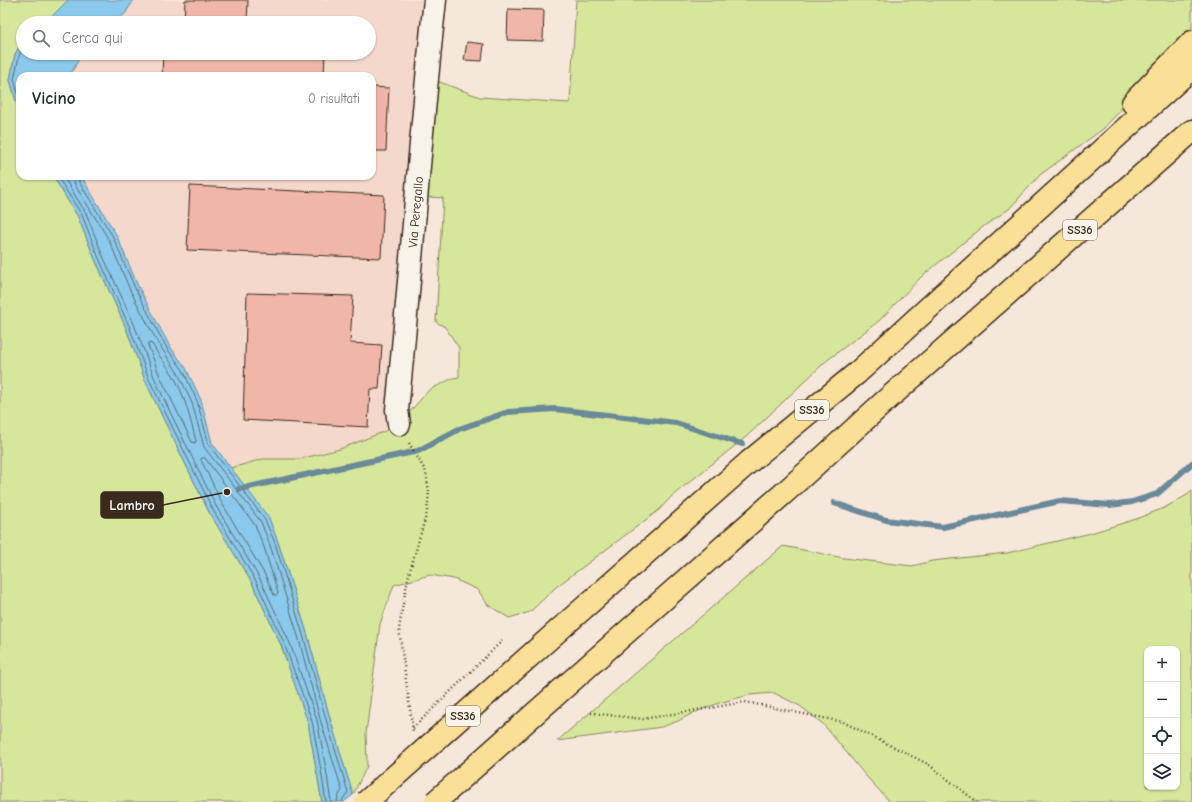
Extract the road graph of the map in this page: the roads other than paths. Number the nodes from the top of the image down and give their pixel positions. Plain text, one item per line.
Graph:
1 (435, 0) edge
2 (1192, 42) edge
3 (1192, 68) edge
4 (1192, 131) edge
5 (1192, 150) edge
6 (1060, 188) junction
7 (968, 328) junction
8 (402, 430) road end
9 (366, 802) edge
10 (435, 802) edge

1 - 8 street, Via Peregallo
2 - 6 highway
3 - 6 highway, SS36
4 - 7 highway, SS36
5 - 7 highway
6 - 9 highway, SS36, bridge
7 - 10 highway, SS36, bridge

